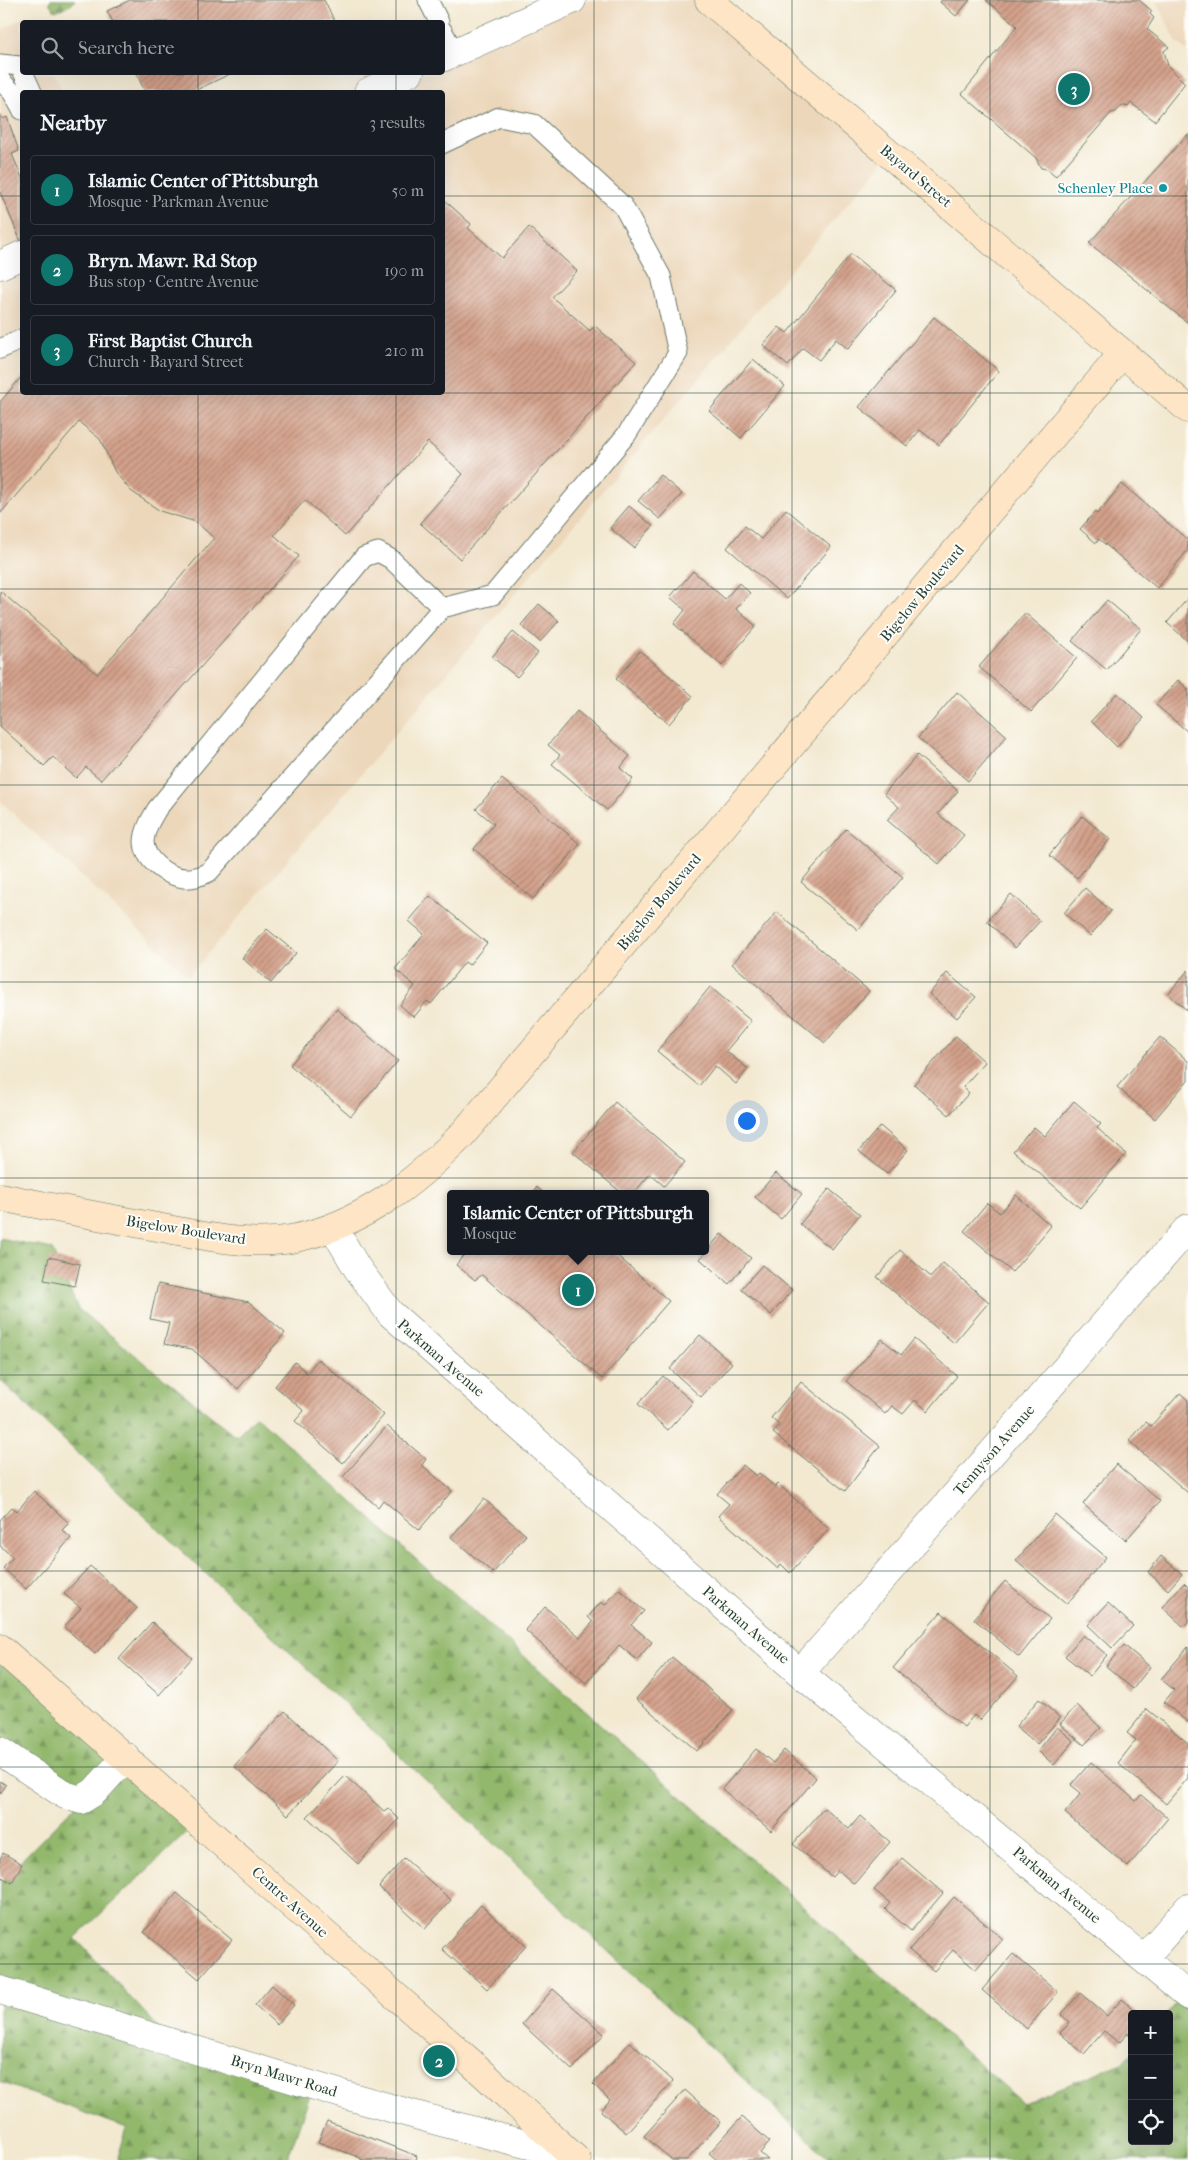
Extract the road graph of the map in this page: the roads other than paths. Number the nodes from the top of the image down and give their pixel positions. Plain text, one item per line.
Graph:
1 (428, 0) edge
2 (572, 0) edge
3 (709, 0) edge
4 (438, 20) edge
5 (446, 47) edge
6 (0, 64) edge
7 (20, 66) edge
8 (24, 75) edge
9 (404, 75) edge
10 (0, 80) edge
11 (31, 90) edge
12 (372, 90) edge
13 (20, 106) edge
14 (445, 143) edge
15 (20, 256) edge
16 (0, 265) edge
17 (20, 340) edge
18 (0, 349) edge
19 (1123, 353) junction
20 (1188, 409) edge
21 (442, 608) junction
22 (0, 1197) edge
23 (333, 1227) junction
24 (1188, 1228) edge
25 (0, 1648) edge
26 (800, 1673) junction
27 (0, 1751) edge
28 (126, 1757) junction
29 (1188, 1908) edge
30 (1144, 1958) junction
31 (0, 1990) edge
32 (1188, 1996) edge
33 (574, 2157) edge

1 - 4 lane
2 - 5 street
3 - 19 main road, Bayard Street
6 - 7 lane
8 - 11 lane
9 - 12 street
10 - 13 lane
14 - 21 lane
15 - 16 street
17 - 18 lane
19 - 20 main road
19 - 23 main road, Bigelow Boulevard
21 - 21 lane
22 - 23 main road, Bigelow Boulevard
23 - 26 street, Parkman Avenue
24 - 26 street, Tennyson Avenue
25 - 28 main road, Centre Avenue
26 - 30 street, Parkman Avenue
27 - 28 street
28 - 33 main road, Centre Avenue
29 - 30 street
30 - 32 street, Parkman Avenue
31 - 33 street, Bryn Mawr Road

